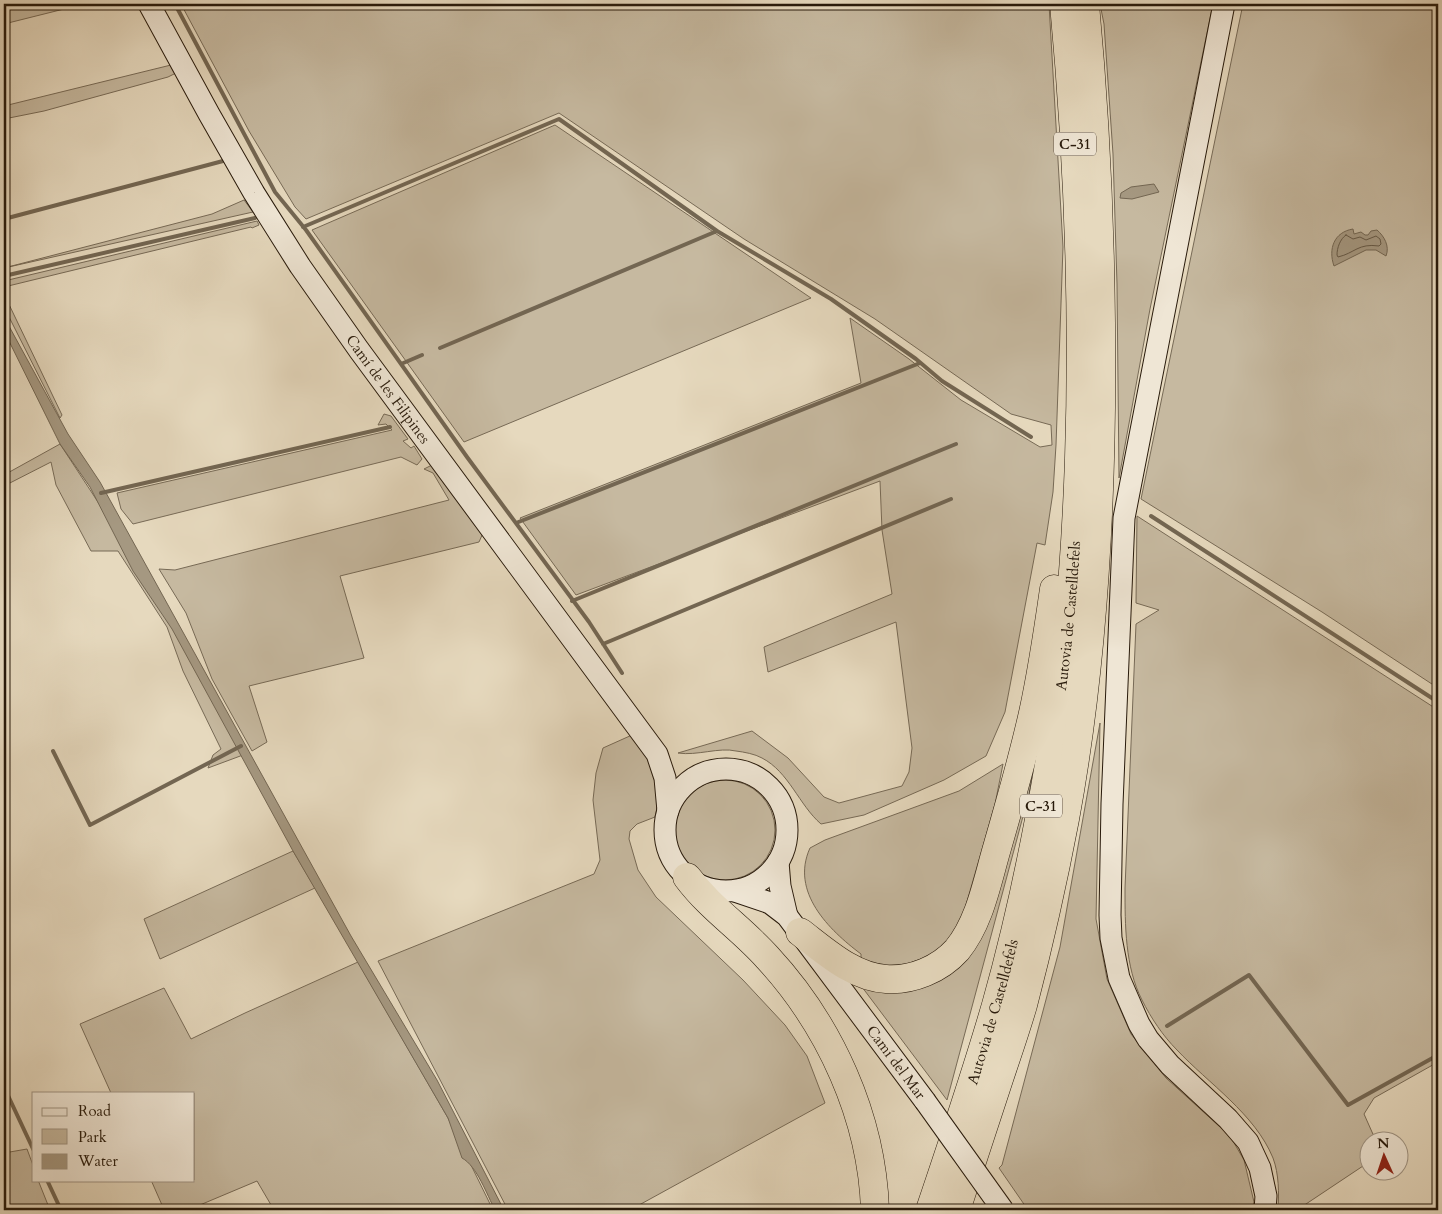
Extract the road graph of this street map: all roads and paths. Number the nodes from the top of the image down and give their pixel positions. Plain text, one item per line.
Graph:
1 (149, 4) edge
2 (1064, 4) edge
3 (1085, 4) edge
4 (1224, 4) edge
5 (1081, 389) junction
6 (657, 754) junction
7 (706, 772) junction
8 (668, 811) junction
9 (778, 862) junction
10 (687, 877) junction
11 (735, 891) junction
12 (794, 924) junction
13 (875, 1210) edge
14 (930, 1210) edge
15 (956, 1210) edge
16 (1003, 1210) edge
17 (1265, 1210) edge

1 - 6 main road, Camí de les Filipines
2 - 5 highway, Autovia de Castelldefels / C-31
3 - 15 highway, Autovia de Castelldefels / C-31
4 - 17 main road
5 - 12 highway
5 - 14 highway, Autovia de Castelldefels / C-31
6 - 7 main road
6 - 8 main road
7 - 8 main road
7 - 9 main road
8 - 10 main road
9 - 11 main road
9 - 12 main road, Camí del Mar
10 - 11 main road
10 - 13 highway
11 - 12 main road, Camí del Mar
12 - 16 main road, Camí del Mar, bridge

